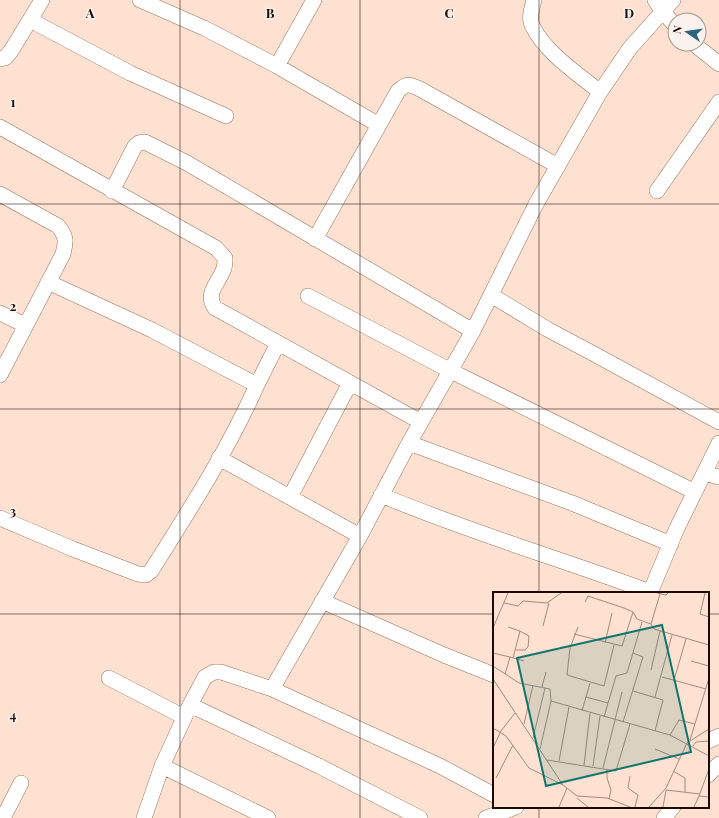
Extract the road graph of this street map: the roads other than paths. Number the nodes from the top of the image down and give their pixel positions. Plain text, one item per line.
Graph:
1 (42, 0) edge
2 (140, 0) edge
3 (534, 0) edge
4 (672, 0) edge
5 (310, 1) edge
6 (659, 6) edge
7 (667, 16) edge
8 (30, 20) junction
9 (704, 52) edge
10 (0, 59) edge
11 (719, 64) edge
12 (277, 66) junction
13 (600, 92) junction
14 (719, 102) edge
15 (226, 116) dead end
16 (379, 125) junction
17 (0, 127) edge
18 (558, 166) junction
19 (112, 191) junction
20 (657, 191) dead end
21 (0, 194) edge
22 (315, 239) junction
23 (48, 282) junction
24 (491, 295) junction
25 (308, 296) dead end
26 (0, 313) edge
27 (25, 326) junction
28 (472, 331) junction
29 (278, 343) junction
30 (451, 371) junction
31 (0, 375) edge
32 (350, 383) junction
33 (257, 385) junction
34 (421, 422) junction
35 (719, 422) edge
36 (409, 443) junction
37 (719, 443) edge
38 (219, 458) junction
39 (712, 475) edge
40 (695, 492) junction
41 (381, 495) junction
42 (290, 497) junction
43 (0, 518) edge
44 (360, 536) junction
45 (670, 544) junction
46 (647, 592) edge
47 (650, 592) edge
48 (322, 601) junction
49 (493, 675) edge
50 (109, 678) dead end
51 (272, 689) junction
52 (187, 711) junction
53 (719, 736) edge
54 (709, 741) edge
55 (719, 764) edge
56 (162, 766) junction
57 (709, 774) edge
58 (21, 784) dead end
59 (493, 794) edge
60 (513, 808) edge
61 (673, 808) edge
62 (4, 818) edge
63 (144, 818) edge
64 (268, 818) edge
65 (420, 818) edge
66 (486, 818) edge
67 (664, 818) edge

1 - 8 street
2 - 12 street
3 - 13 street
4 - 6 street
5 - 12 street
6 - 7 street
6 - 13 street
8 - 10 street
8 - 15 street
9 - 11 street
12 - 16 street
13 - 18 street
14 - 20 street
16 - 18 street
16 - 22 street
17 - 19 street
18 - 24 street
19 - 22 street
19 - 29 street
21 - 23 street
22 - 28 street
23 - 27 street
23 - 33 street
24 - 28 street
24 - 35 street
25 - 30 street
26 - 27 street
27 - 31 street
28 - 30 street
29 - 32 street
29 - 33 street
30 - 34 street
30 - 40 street
32 - 34 street
32 - 42 street
33 - 38 street
34 - 36 street
36 - 41 street
36 - 45 street
37 - 39 street
38 - 42 street
38 - 43 street
39 - 40 street
40 - 45 street
41 - 44 street
41 - 46 street
42 - 44 street
44 - 48 street
45 - 47 street
48 - 49 street
48 - 51 street
50 - 52 street
51 - 52 street
51 - 59 street
52 - 56 street
52 - 65 street
53 - 54 street
55 - 57 street
56 - 63 street
56 - 64 street
58 - 62 street
60 - 66 street
61 - 67 street

